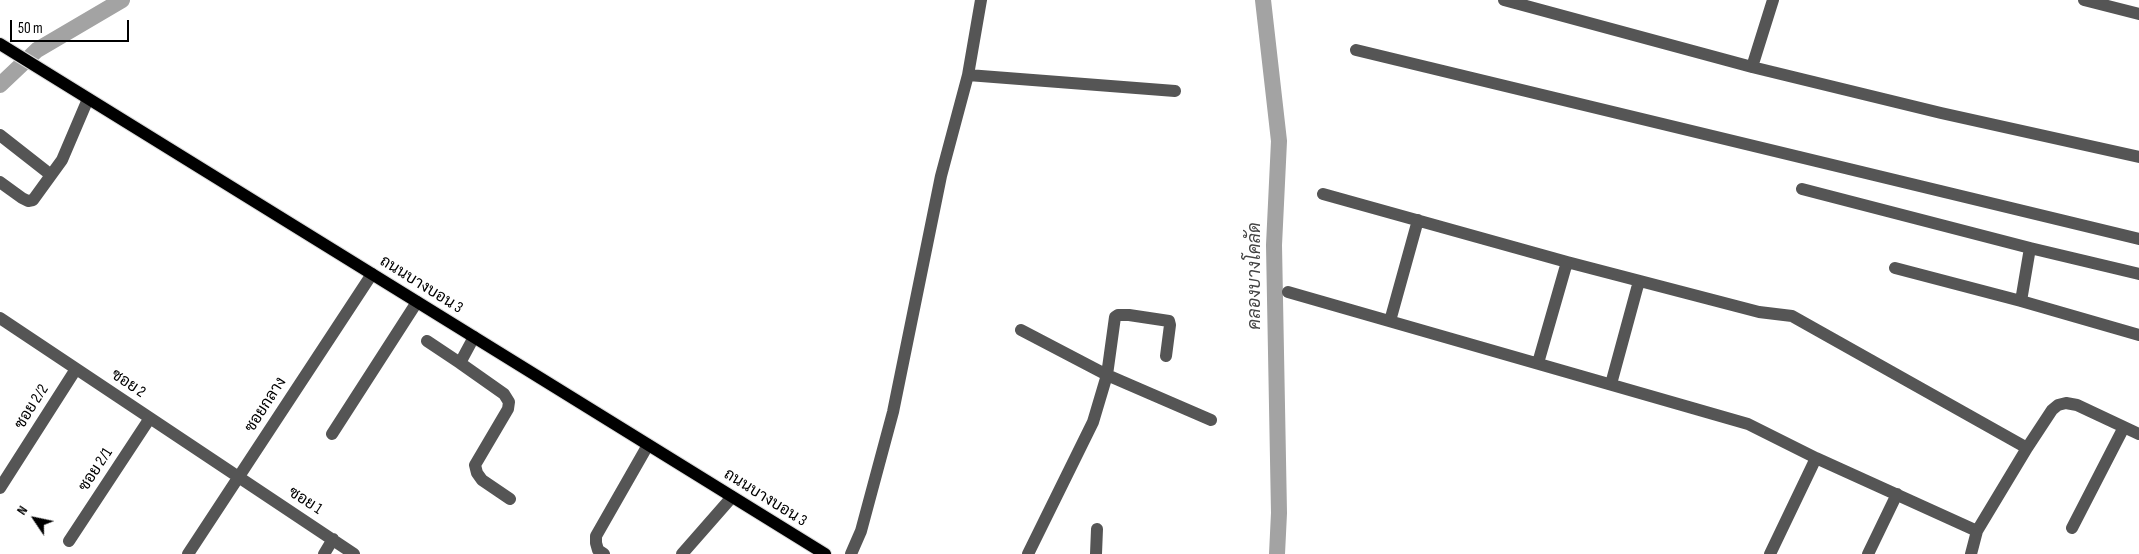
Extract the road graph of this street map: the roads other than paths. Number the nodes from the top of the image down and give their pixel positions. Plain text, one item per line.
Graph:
1 (981, 0) edge
2 (1504, 0) edge
3 (1773, 0) edge
4 (2084, 0) edge
5 (2139, 14) edge
6 (4, 46) edge
7 (1356, 50) dead end
8 (1752, 68) junction
9 (968, 75) junction
10 (1176, 91) dead end
11 (88, 99) junction
12 (0, 135) edge
13 (2139, 156) edge
14 (51, 175) junction
15 (0, 182) edge
16 (1802, 188) dead end
17 (1323, 194) dead end
18 (1418, 220) junction
19 (2139, 239) edge
20 (2030, 248) junction
21 (1567, 262) junction
22 (1895, 268) dead end
23 (372, 274) junction
24 (2139, 274) edge
25 (1639, 281) junction
26 (1288, 292) dead end
27 (2021, 301) junction
28 (417, 302) junction
29 (1, 320) edge
30 (1390, 320) junction
31 (1021, 330) dead end
32 (2139, 335) edge
33 (474, 337) junction
34 (428, 341) dead end
35 (1166, 356) dead end
36 (460, 363) junction
37 (1538, 363) junction
38 (76, 369) junction
39 (1107, 374) junction
40 (1611, 384) junction
41 (150, 418) junction
42 (1211, 420) dead end
43 (2124, 427) junction
44 (332, 434) dead end
45 (2139, 434) edge
46 (648, 445) junction
47 (2027, 448) junction
48 (1816, 458) junction
49 (238, 477) junction
50 (0, 488) edge
51 (1896, 494) junction
52 (732, 497) junction
53 (510, 499) dead end
54 (1097, 528) dead end
55 (2072, 528) dead end
56 (1976, 530) junction
57 (333, 539) junction
58 (69, 541) dead end
59 (188, 554) edge
60 (324, 554) edge
61 (354, 554) edge
62 (604, 554) edge
63 (682, 554) edge
64 (825, 554) edge
65 (851, 554) edge
66 (1028, 554) edge
67 (1096, 554) edge
68 (1770, 554) edge
69 (1868, 554) edge
70 (1972, 554) edge

1 - 9 street
2 - 8 street
3 - 8 street
4 - 5 street
6 - 11 main road, ถนนบางบอน 3
7 - 19 street
8 - 13 street
9 - 10 street
9 - 65 street
11 - 14 street
11 - 23 main road, ถนนบางบอน 3
12 - 14 street
14 - 15 street
16 - 20 street
17 - 18 street
18 - 21 street
18 - 30 street
20 - 24 street
20 - 27 street
21 - 25 street
21 - 37 street
22 - 27 street
23 - 28 main road, ถนนบางบอน 3
23 - 49 street, ซอยกลาง
25 - 40 street
25 - 47 street
26 - 30 street
27 - 32 street
28 - 33 main road, ถนนบางบอน 3
28 - 44 street
29 - 38 street, ซอย 2
30 - 37 street
31 - 39 street
33 - 36 street
33 - 46 main road, ถนนบางบอน 3
34 - 36 street
35 - 39 street
36 - 53 street
37 - 40 street
38 - 41 street, ซอย 2
38 - 50 street, ซอย 2/2
39 - 42 street
39 - 66 street
40 - 48 street
41 - 49 street, ซอย 2
41 - 58 street, ซอย 2/1
43 - 45 street
43 - 47 street
43 - 55 street
46 - 52 main road, ถนนบางบอน 3
46 - 62 street
47 - 56 street
48 - 51 street
48 - 68 street
49 - 57 street, ซอย 1
49 - 59 street, ซอยกลาง
51 - 56 street
51 - 69 street
52 - 63 street
52 - 64 main road, ถนนบางบอน 3
54 - 67 street
56 - 70 street
57 - 60 street
57 - 61 street, ซอย 1

